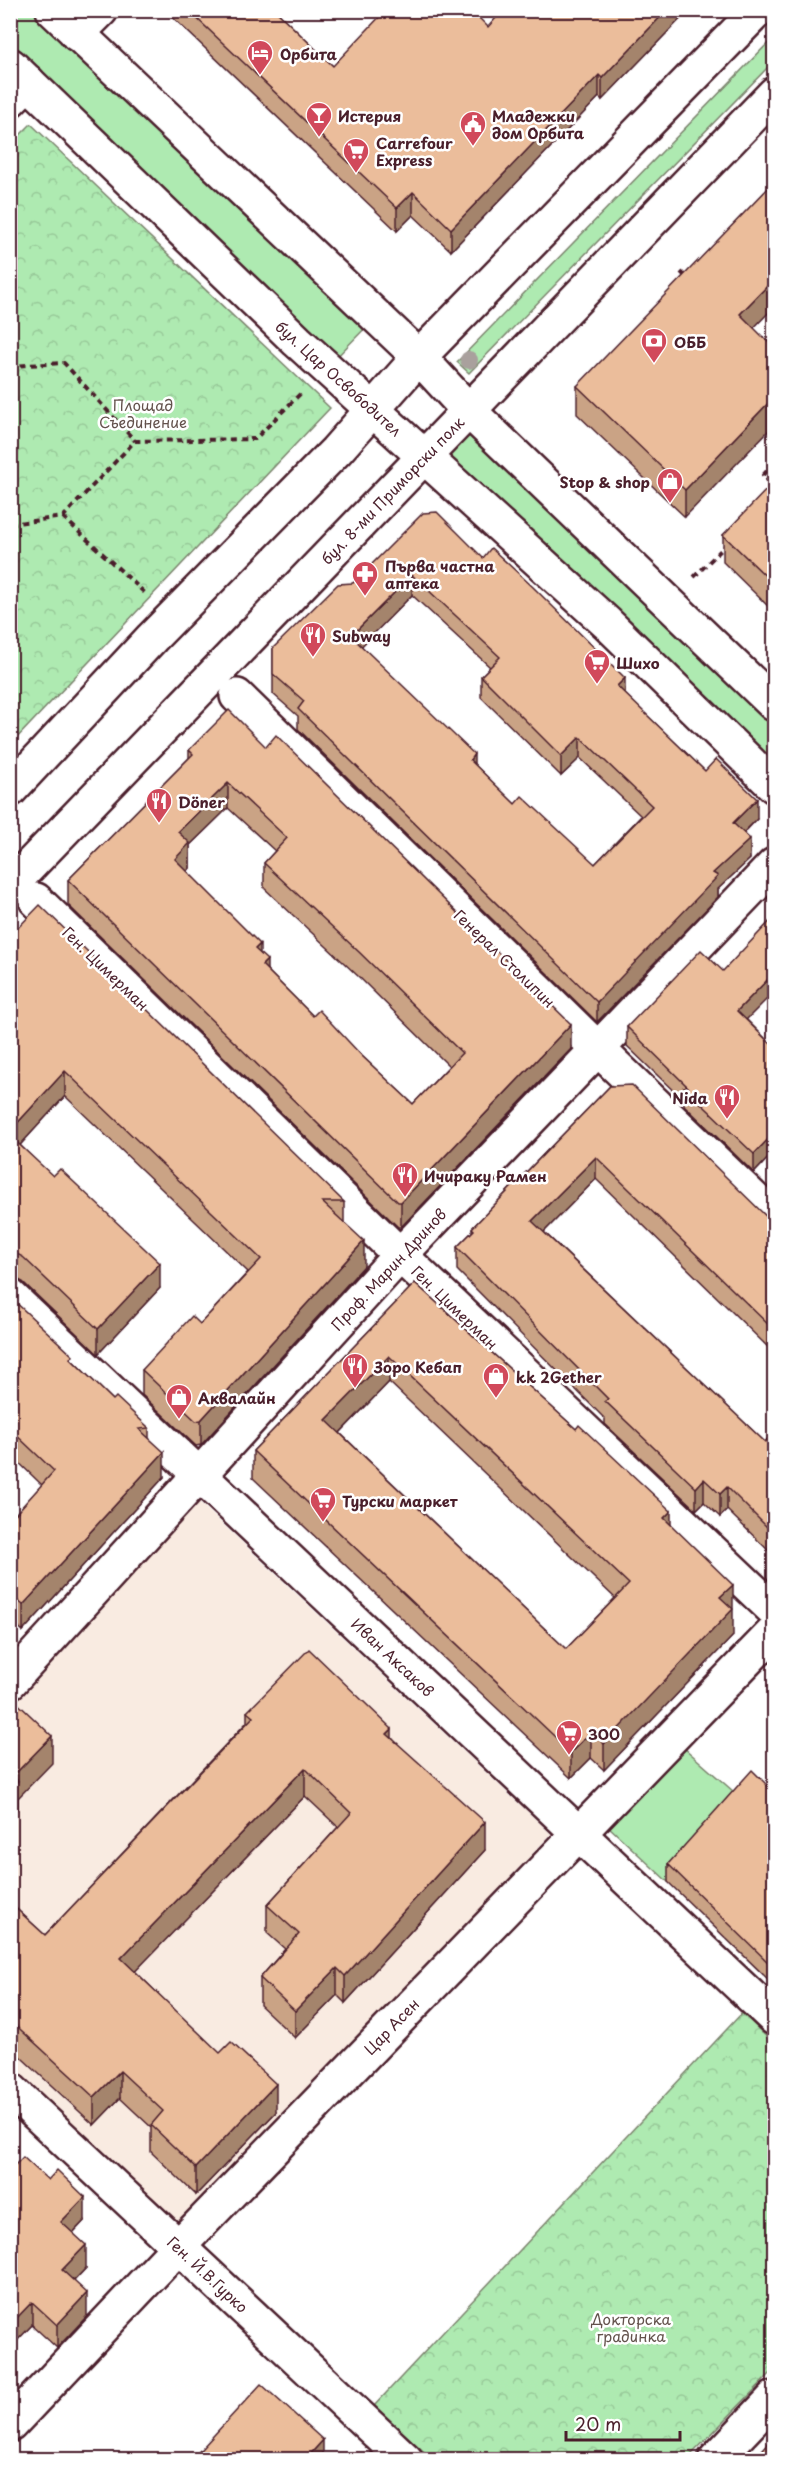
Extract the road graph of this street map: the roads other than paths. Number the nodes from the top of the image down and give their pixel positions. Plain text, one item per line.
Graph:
1 (53, 10) edge
2 (101, 10) edge
3 (758, 10) edge
4 (77, 34) junction
5 (16, 82) edge
6 (774, 94) edge
7 (418, 357) junction
8 (372, 409) junction
9 (468, 410) junction
10 (424, 455) junction
11 (237, 696) dead end
12 (774, 704) edge
13 (774, 786) edge
14 (10, 790) edge
15 (774, 865) edge
16 (23, 893) edge
17 (597, 1049) junction
18 (774, 1218) edge
19 (400, 1255) junction
20 (10, 1296) edge
21 (198, 1474) junction
22 (774, 1610) edge
23 (774, 1632) edge
24 (10, 1682) edge
25 (579, 1832) junction
26 (774, 2018) edge
27 (10, 2090) edge
28 (179, 2246) junction
29 (773, 2403) edge
30 (10, 2425) edge
31 (406, 2460) edge
32 (714, 2460) edge

1 - 4 street
2 - 4 street
3 - 7 street
4 - 7 street
5 - 8 street, бул. Цар Освободител
6 - 9 street, бул. 8-ми Приморски полк
7 - 8 street
7 - 9 street
8 - 10 street, бул. Цар Освободител
8 - 14 street
9 - 10 street, бул. 8-ми Приморски полк
9 - 12 street
10 - 13 street, бул. Цар Освободител
10 - 16 street, бул. 8-ми Приморски полк
11 - 17 street, Генерал Столипин
15 - 17 street, Проф. Марин Дринов
16 - 19 street, Ген. Цимерман
17 - 18 street, Генерал Столипин
17 - 19 street, Проф. Марин Дринов
19 - 21 street, Проф. Марин Дринов
19 - 22 street, Ген. Цимерман
20 - 21 street, Иван Аксаков
21 - 24 street, Проф. Марин Дринов
21 - 25 street, Иван Аксаков
23 - 25 street, Цар Асен
25 - 26 street, Иван Аксаков
25 - 28 street, Цар Асен
27 - 28 street, Ген. Й.В.Гурко
28 - 30 street, Цар Асен
28 - 31 street, Ген. Й.В.Гурко
29 - 32 street

